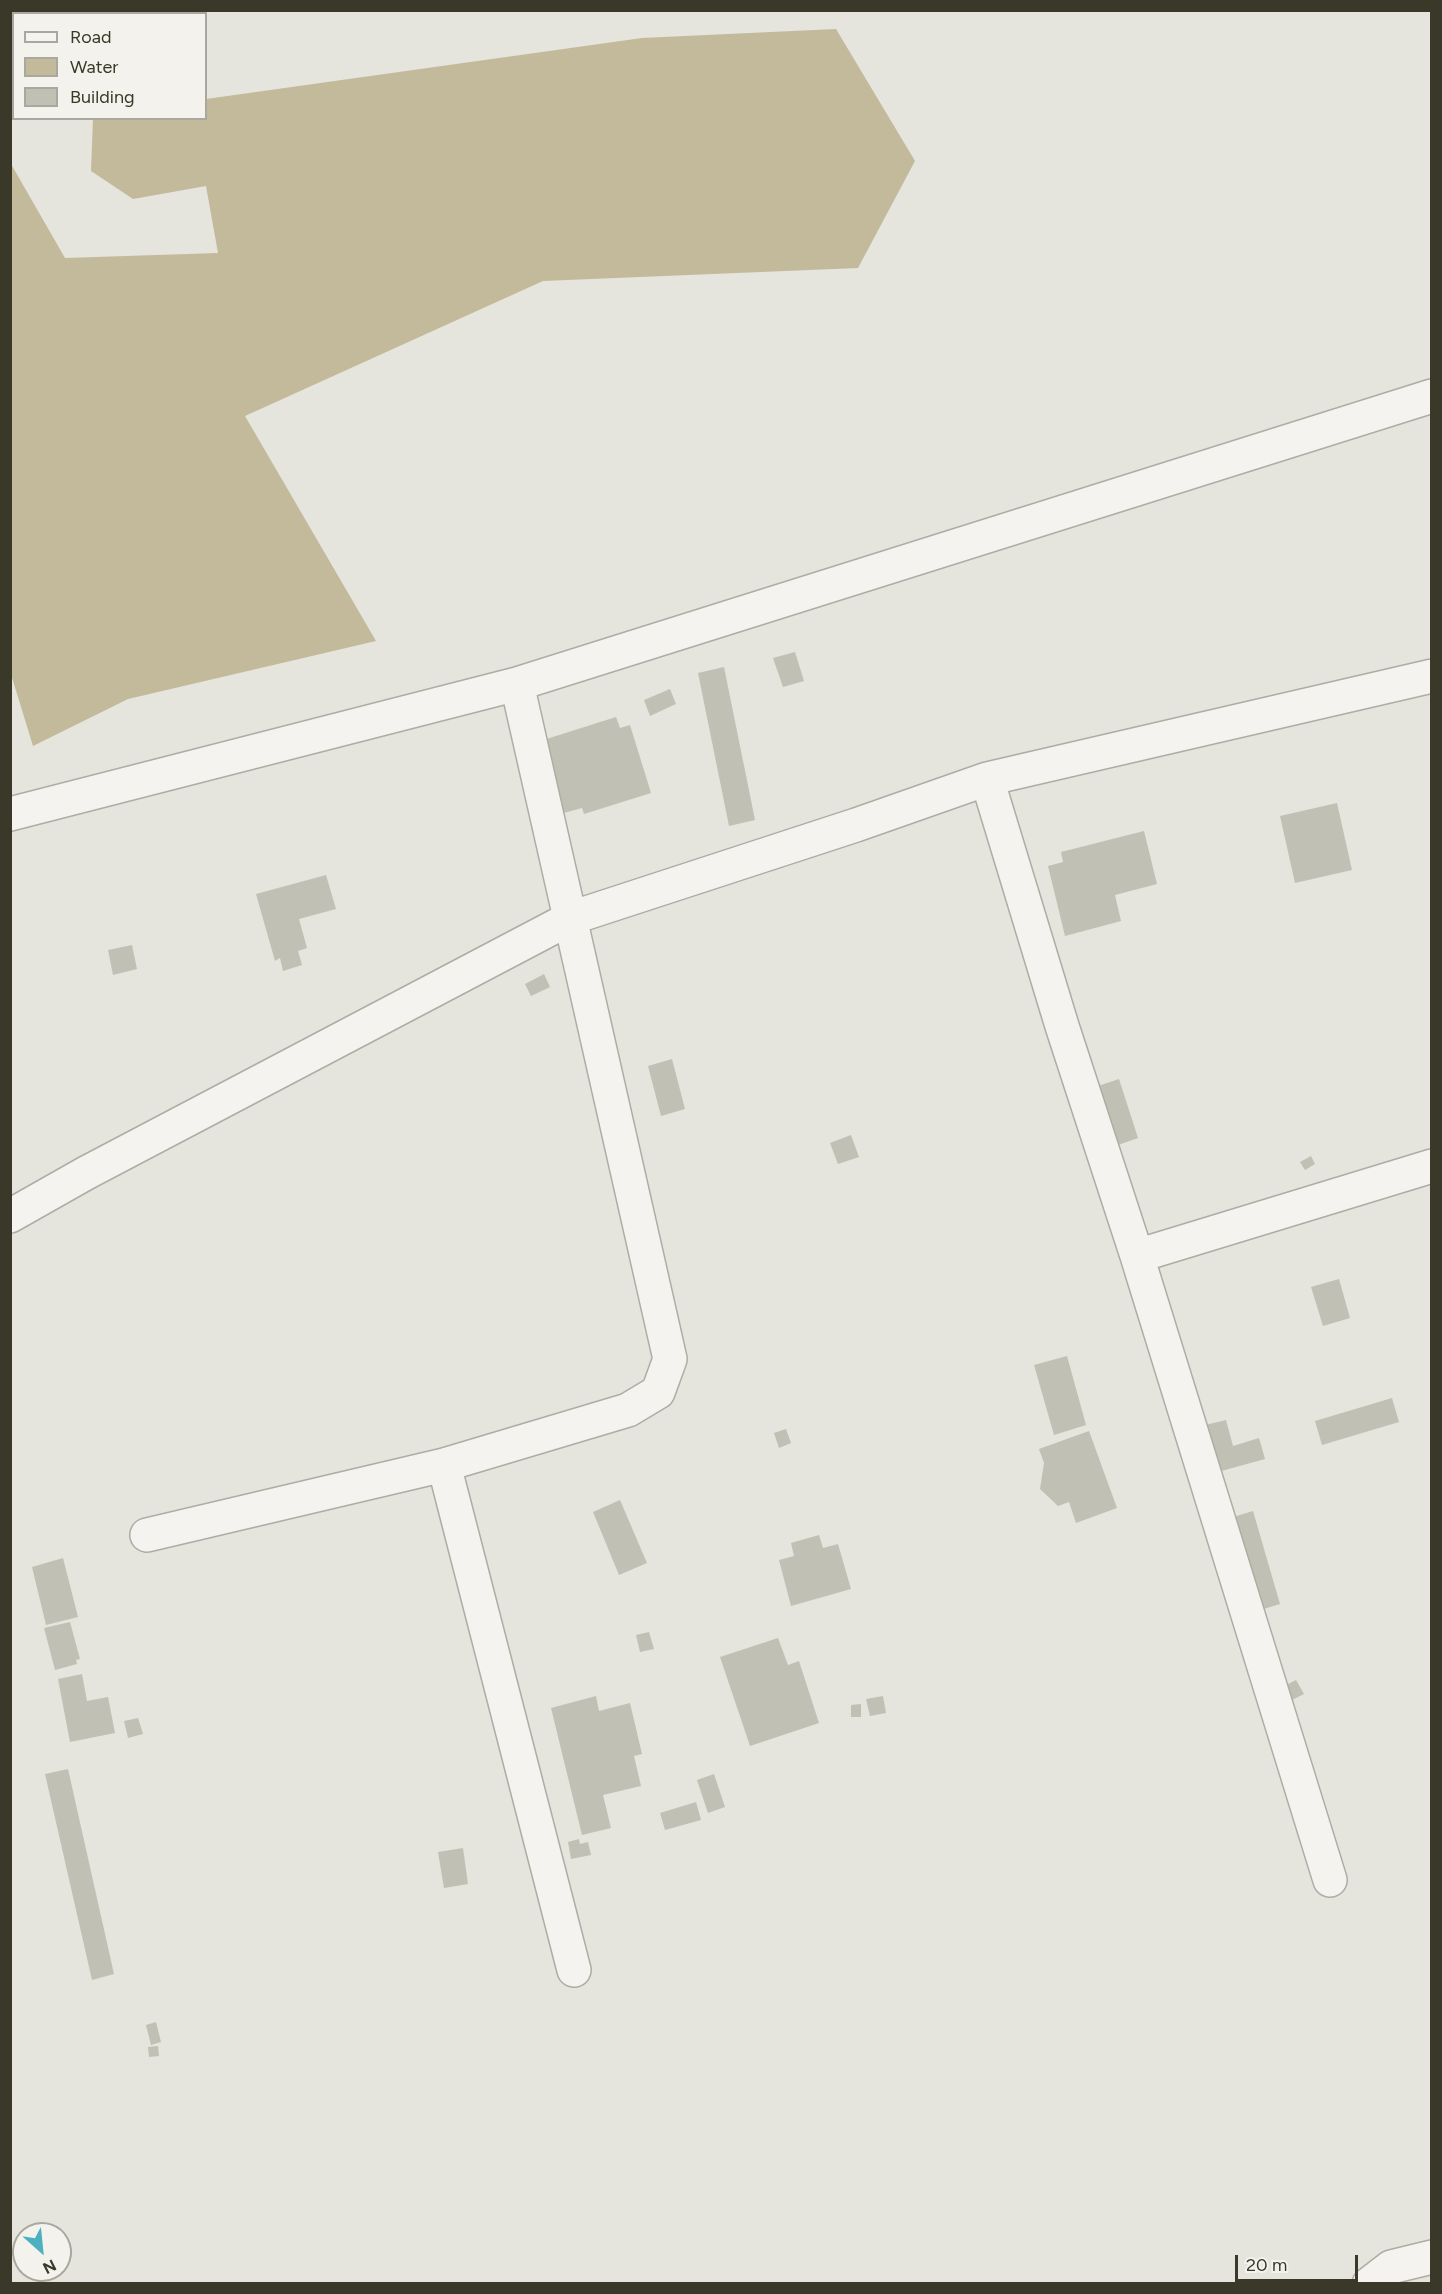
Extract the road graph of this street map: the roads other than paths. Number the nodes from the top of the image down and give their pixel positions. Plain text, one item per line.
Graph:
1 (1431, 396) edge
2 (1431, 676) edge
3 (517, 684) junction
4 (987, 779) junction
5 (10, 814) edge
6 (571, 918) junction
7 (1431, 1166) edge
8 (10, 1216) edge
9 (1137, 1256) junction
10 (444, 1465) junction
11 (147, 1535) dead end
12 (1330, 1880) dead end
13 (574, 1970) dead end
14 (1431, 2257) edge
15 (1369, 2283) edge

1 - 3 street
2 - 4 street
3 - 5 street
3 - 6 street
4 - 6 street
4 - 9 street
6 - 8 street
6 - 10 street
7 - 9 street
9 - 12 street
10 - 11 street
10 - 13 street
14 - 15 street

